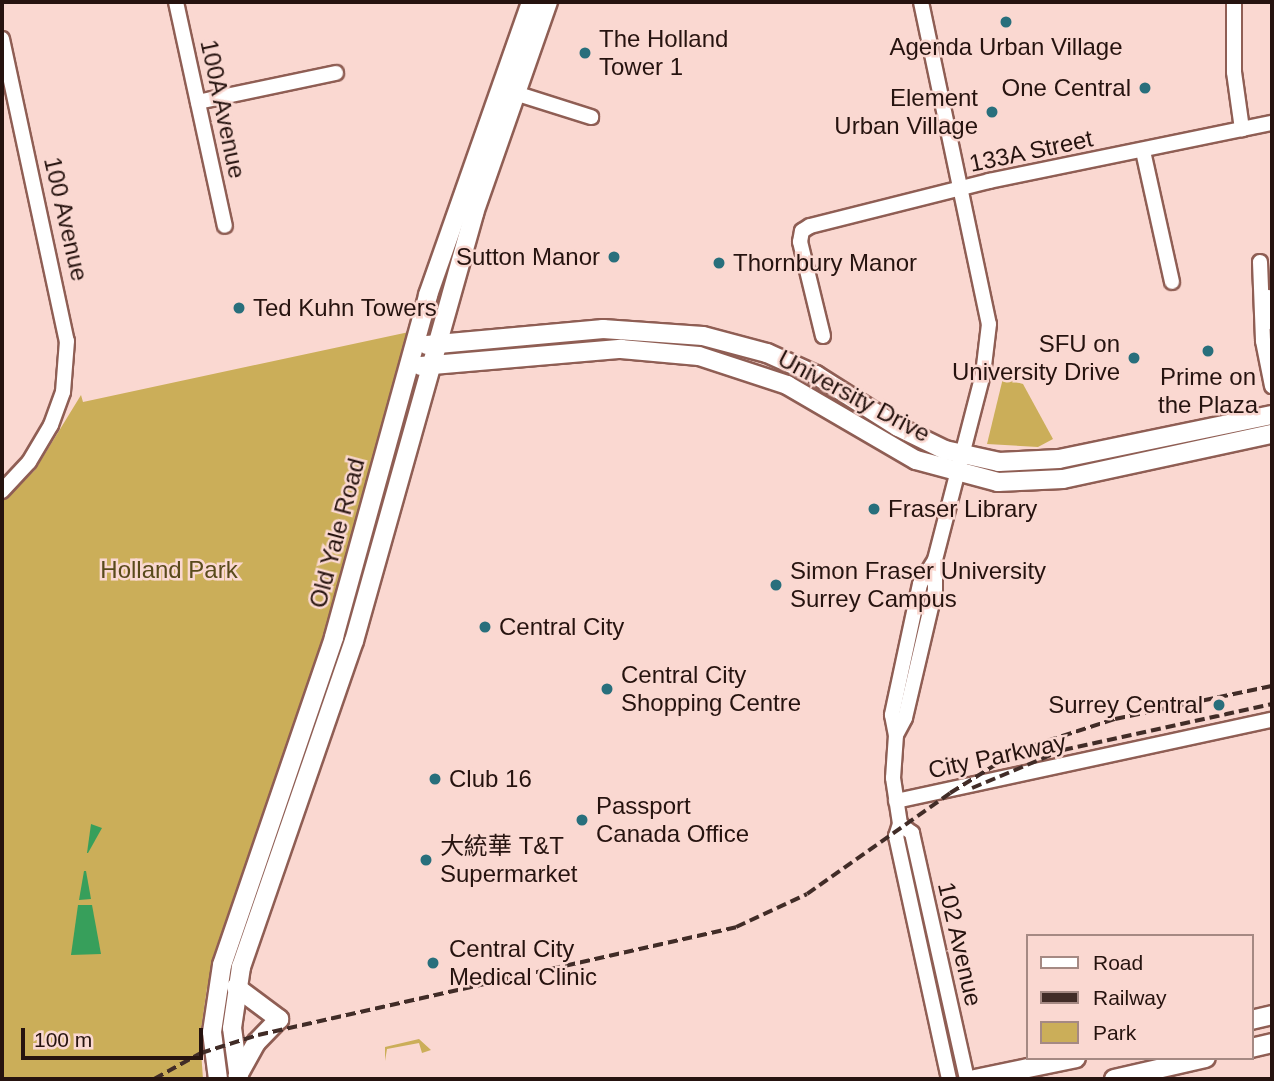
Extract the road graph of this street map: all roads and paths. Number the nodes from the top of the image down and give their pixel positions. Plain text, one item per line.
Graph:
1 (176, 2) edge
2 (531, 2) edge
3 (548, 2) edge
4 (921, 2) edge
5 (1234, 2) edge
6 (2, 39) edge
7 (509, 61) junction
8 (336, 74) dead end
9 (515, 93) junction
10 (198, 102) junction
11 (591, 117) dead end
12 (1272, 122) edge
13 (1242, 129) junction
14 (1143, 151) junction
15 (963, 189) junction
16 (225, 226) dead end
17 (1172, 282) dead end
18 (1272, 323) edge
19 (627, 328) junction
20 (823, 336) dead end
21 (435, 344) junction
22 (413, 346) junction
23 (563, 353) junction
24 (429, 365) junction
25 (408, 368) junction
26 (1272, 386) edge
27 (1272, 415) edge
28 (1272, 434) edge
29 (962, 455) junction
30 (957, 474) junction
31 (2, 491) edge
32 (323, 672) junction
33 (341, 682) junction
34 (1272, 720) edge
35 (896, 801) junction
36 (901, 824) junction
37 (236, 987) junction
38 (1272, 1015) edge
39 (1253, 1020) edge
40 (1272, 1043) edge
41 (1253, 1048) edge
42 (1066, 1060) edge
43 (1197, 1060) edge
44 (239, 1078) edge
45 (219, 1079) edge
46 (949, 1079) edge
47 (967, 1079) edge
48 (975, 1079) edge
49 (1114, 1079) edge

1 - 10 street, 100A Avenue
2 - 7 main road, Old Yale Road
3 - 9 main road, Old Yale Road
4 - 15 street, 102 Avenue
5 - 13 street
6 - 31 street, 100 Avenue
7 - 9 street
7 - 22 main road, Old Yale Road
8 - 10 street
9 - 11 street
9 - 21 main road, Old Yale Road
10 - 16 street, 100A Avenue
12 - 13 street, 133A Street
13 - 14 street, 133A Street
14 - 15 street, 133A Street
14 - 17 street
15 - 20 street, 133A Street
15 - 29 street, 102 Avenue
18 - 26 street
19 - 21 main road, University Drive
19 - 23 main road
19 - 29 main road, University Drive
21 - 22 main road, University Drive
21 - 24 main road, Old Yale Road
22 - 25 main road, Old Yale Road
23 - 24 main road, University Drive
23 - 30 main road, University Drive
24 - 25 main road, University Drive
24 - 33 main road, Old Yale Road
25 - 32 main road, Old Yale Road
27 - 29 main road, University Drive
28 - 30 main road, University Drive
29 - 30 street, 102 Avenue
30 - 35 street, 102 Avenue
32 - 33 main road
32 - 45 main road, Old Yale Road
33 - 37 main road, Old Yale Road
34 - 35 street, City Parkway
35 - 36 street, 102 Avenue
36 - 46 street, 102 Avenue
36 - 47 street, 102 Avenue
37 - 44 main road, Old Yale Road
37 - 44 main road
38 - 39 main road
40 - 41 main road
42 - 48 main road
43 - 49 main road

